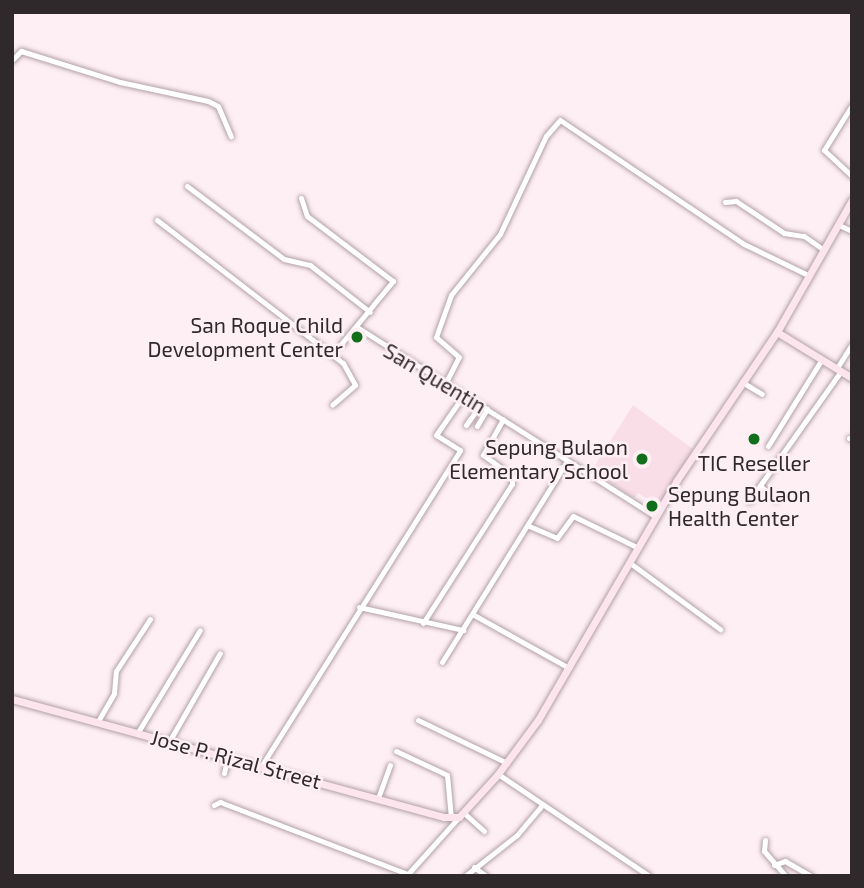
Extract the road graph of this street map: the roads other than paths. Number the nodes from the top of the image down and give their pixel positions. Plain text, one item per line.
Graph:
1 (12, 60) edge
2 (852, 105) edge
3 (231, 136) dead end
4 (852, 176) edge
5 (187, 186) dead end
6 (301, 198) dead end
7 (725, 202) dead end
8 (851, 205) edge
9 (157, 220) dead end
10 (839, 225) junction
11 (852, 231) edge
12 (824, 250) junction
13 (808, 275) junction
14 (370, 312) junction
15 (357, 327) junction
16 (777, 332) junction
17 (341, 344) dead end
18 (852, 344) edge
19 (822, 359) junction
20 (839, 370) junction
21 (852, 378) edge
22 (742, 382) junction
23 (445, 384) junction
24 (762, 394) dead end
25 (463, 396) junction
26 (332, 405) dead end
27 (480, 405) junction
28 (487, 409) junction
29 (503, 419) junction
30 (467, 425) dead end
31 (477, 426) dead end
32 (768, 446) dead end
33 (567, 461) junction
34 (760, 486) junction
35 (776, 499) dead end
36 (749, 501) dead end
37 (656, 517) junction
38 (529, 526) junction
39 (639, 548) junction
40 (630, 563) junction
41 (359, 607) junction
42 (474, 615) junction
43 (150, 619) dead end
44 (423, 623) junction
45 (720, 629) dead end
46 (200, 630) dead end
47 (463, 630) junction
48 (220, 653) dead end
49 (442, 662) dead end
50 (569, 668) junction
51 (12, 699) edge
52 (418, 720) dead end
53 (97, 723) junction
54 (138, 732) junction
55 (170, 740) junction
56 (396, 751) dead end
57 (229, 756) junction
58 (507, 763) junction
59 (262, 765) junction
60 (390, 765) dead end
61 (224, 773) dead end
62 (498, 774) junction
63 (378, 798) junction
64 (214, 805) dead end
65 (541, 806) junction
66 (458, 816) junction
67 (484, 831) dead end
68 (765, 840) dead end
69 (774, 865) junction
70 (474, 867) junction
71 (407, 875) edge
72 (465, 876) edge
73 (486, 876) edge
74 (649, 876) edge
75 (786, 876) edge
76 (811, 876) edge

1 - 3 street
2 - 4 street
5 - 14 street
6 - 14 street
7 - 12 street
8 - 10 street
9 - 26 street
10 - 11 street
10 - 12 street
12 - 13 street
13 - 16 street
13 - 23 street
14 - 15 street
15 - 17 street
15 - 23 street, San Quentin
16 - 19 street
16 - 22 street
18 - 20 street
19 - 20 street
19 - 32 street
20 - 21 street
20 - 34 street
22 - 24 street
22 - 37 street
23 - 25 street, San Quentin
25 - 27 street, San Quentin
25 - 41 street
27 - 28 street, San Quentin
27 - 30 street
28 - 29 street, San Quentin
28 - 31 street
29 - 33 street, San Quentin
29 - 44 street
33 - 37 street, San Quentin
33 - 38 street
34 - 35 street
34 - 36 street
37 - 39 street
38 - 39 street
38 - 42 street
39 - 40 street
40 - 45 street
40 - 50 street
41 - 44 street
41 - 59 street
42 - 47 street
42 - 50 street
43 - 53 street
44 - 47 street
46 - 54 street
47 - 49 street
48 - 55 street
50 - 58 street
51 - 53 street, Jose P. Rizal Street
52 - 58 street
53 - 54 street, Jose P. Rizal Street
54 - 55 street, Jose P. Rizal Street
55 - 57 street, Jose P. Rizal Street
56 - 66 street
57 - 59 street, Jose P. Rizal Street
57 - 61 street
58 - 62 street
59 - 63 street, Jose P. Rizal Street
60 - 63 street
62 - 65 street
62 - 66 street
63 - 66 street, Jose P. Rizal Street
64 - 71 street
65 - 70 street
65 - 74 street
66 - 67 street
66 - 71 street
68 - 69 street
69 - 75 street
69 - 76 street
70 - 72 street
70 - 73 street

